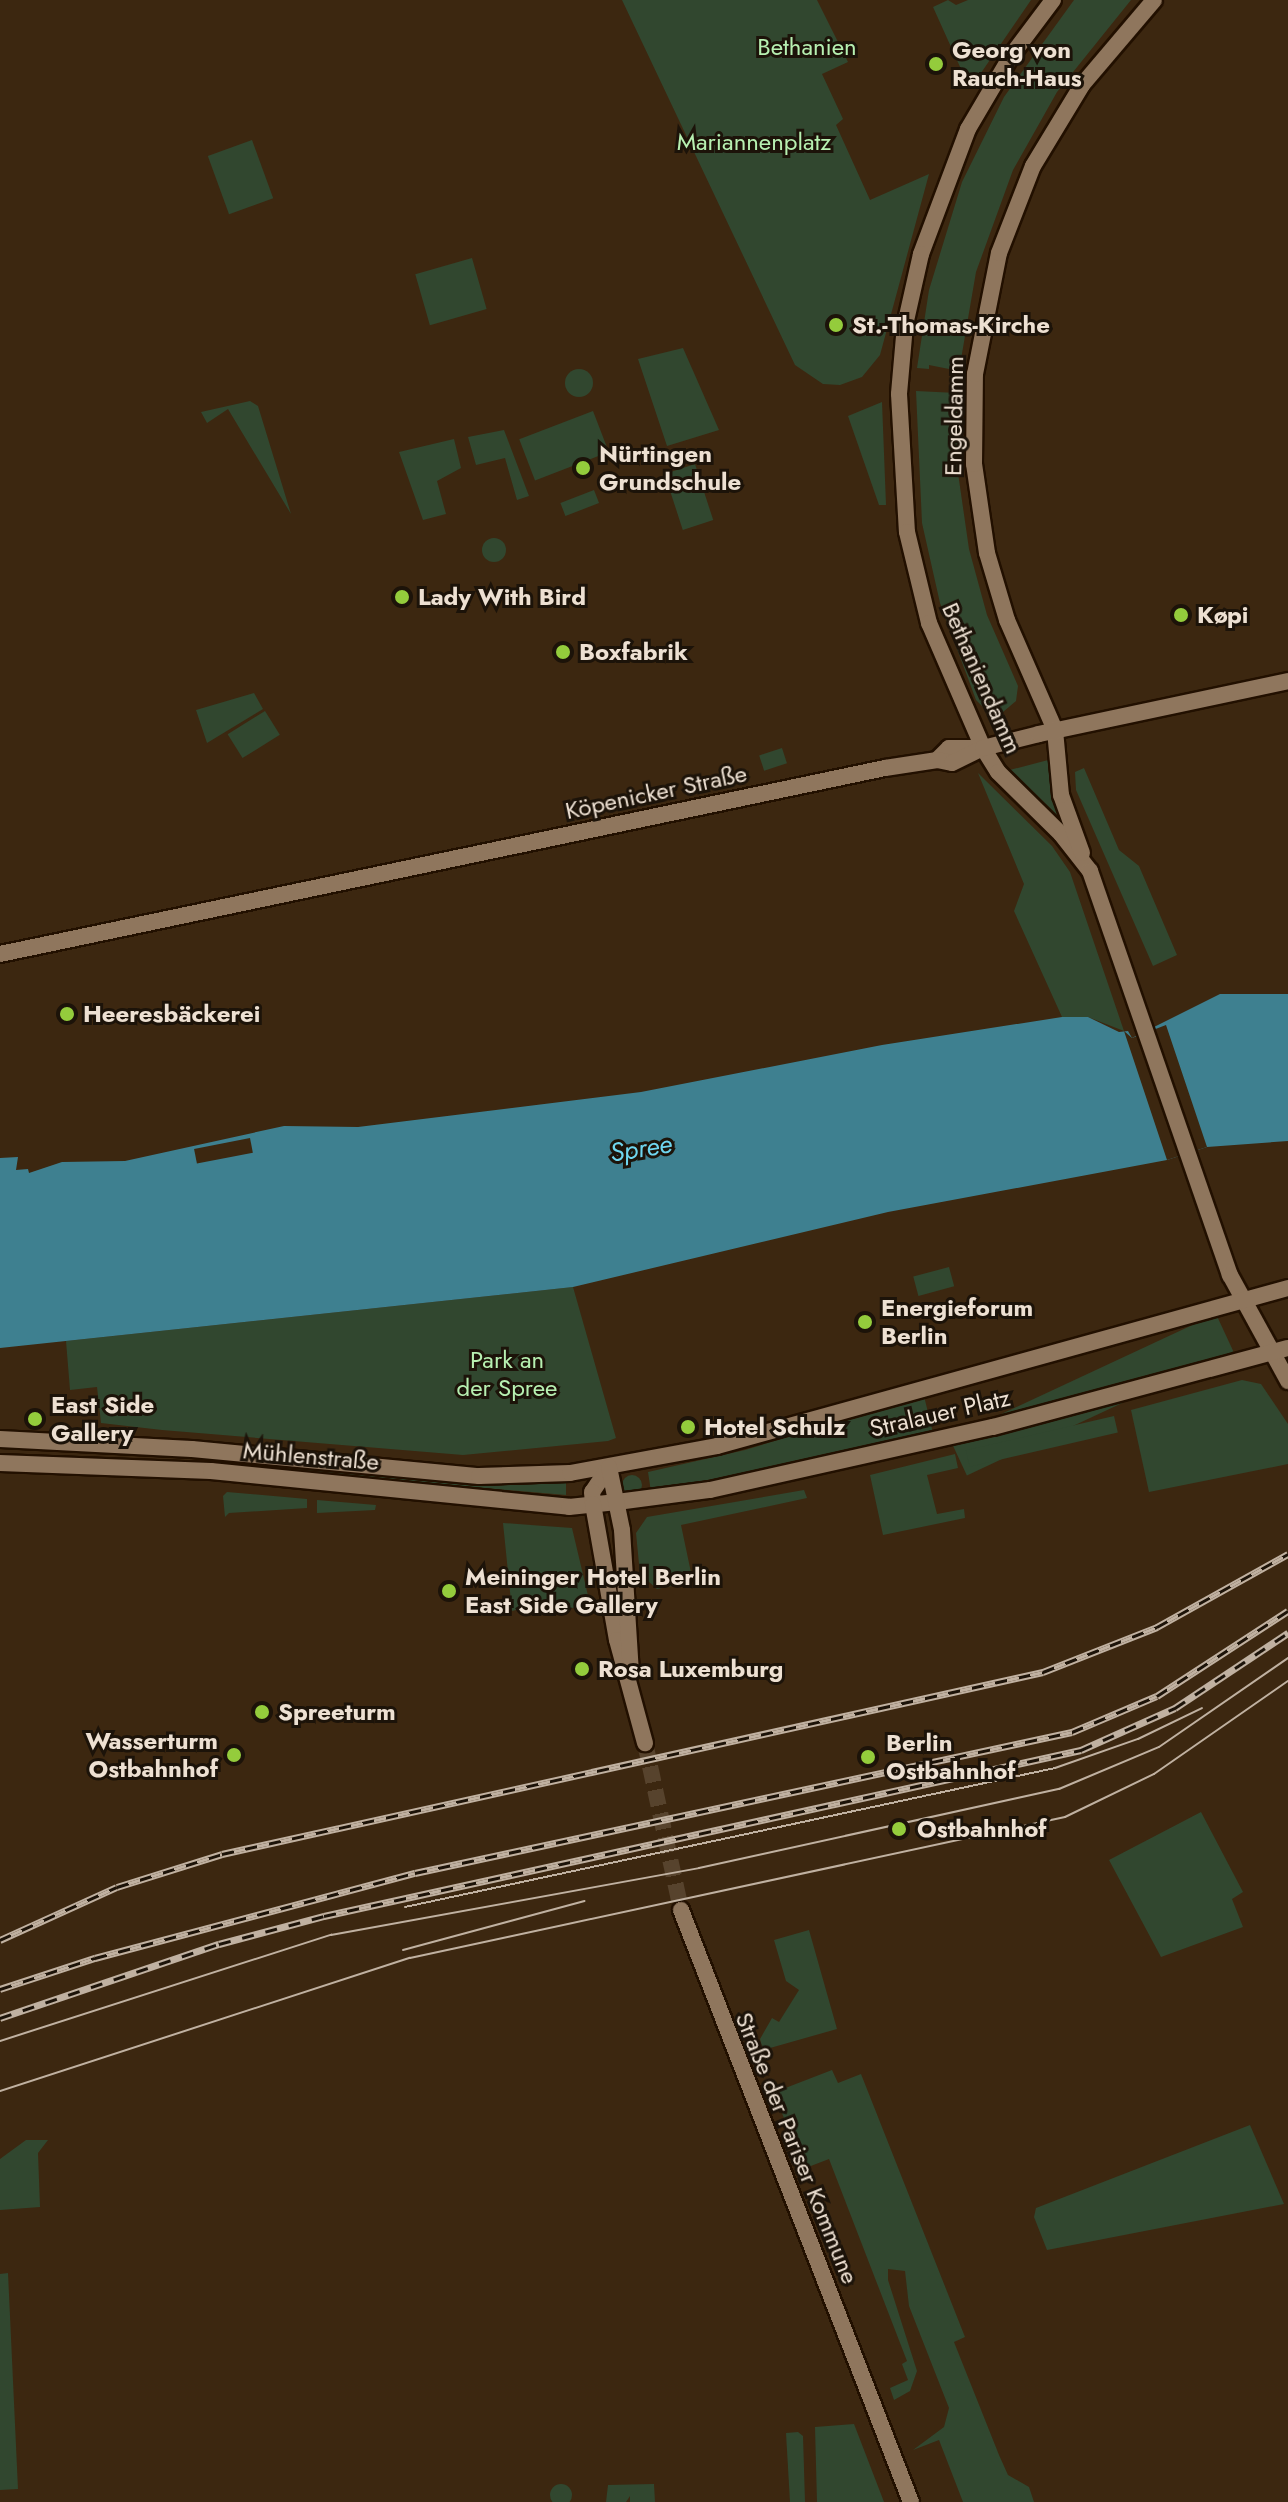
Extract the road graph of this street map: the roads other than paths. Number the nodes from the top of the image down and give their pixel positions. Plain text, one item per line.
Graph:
1 (1053, 0) edge
2 (1154, 0) edge
3 (1288, 681) edge
4 (1055, 730) junction
5 (983, 748) junction
6 (1085, 862) junction
7 (0, 954) edge
8 (1288, 1288) edge
9 (1242, 1299) junction
10 (1288, 1348) edge
11 (1270, 1353) junction
12 (1288, 1381) edge
13 (0, 1439) edge
14 (213, 1451) junction
15 (0, 1463) edge
16 (609, 1467) junction
17 (211, 1471) junction
18 (617, 1502) junction
19 (593, 1504) junction
20 (630, 1677) junction
21 (645, 1743) tunnel mouth
22 (681, 1910) tunnel mouth
23 (911, 2502) edge

1 - 5 main road, Bethaniendamm
2 - 4 main road, Engeldamm
3 - 4 main road, Köpenicker Straße
4 - 5 main road, Köpenicker Straße
4 - 6 main road, Engeldamm
5 - 6 main road, Bethaniendamm
5 - 7 main road, Köpenicker Straße
6 - 9 main road, Bethaniendamm
8 - 9 main road, Stralauer Platz
9 - 11 main road, Bethaniendamm
9 - 16 main road, Stralauer Platz
10 - 11 main road, Stralauer Platz
11 - 12 main road, Bethaniendamm
11 - 18 main road, Stralauer Platz
13 - 14 main road, Mühlenstraße
14 - 16 main road, Mühlenstraße
14 - 17 main road
15 - 17 main road, Mühlenstraße
16 - 18 main road
16 - 19 main road
17 - 19 main road, Mühlenstraße
18 - 19 main road, Mühlenstraße
18 - 20 main road
19 - 20 main road
20 - 21 main road
22 - 23 main road, Straße der Pariser Kommune

